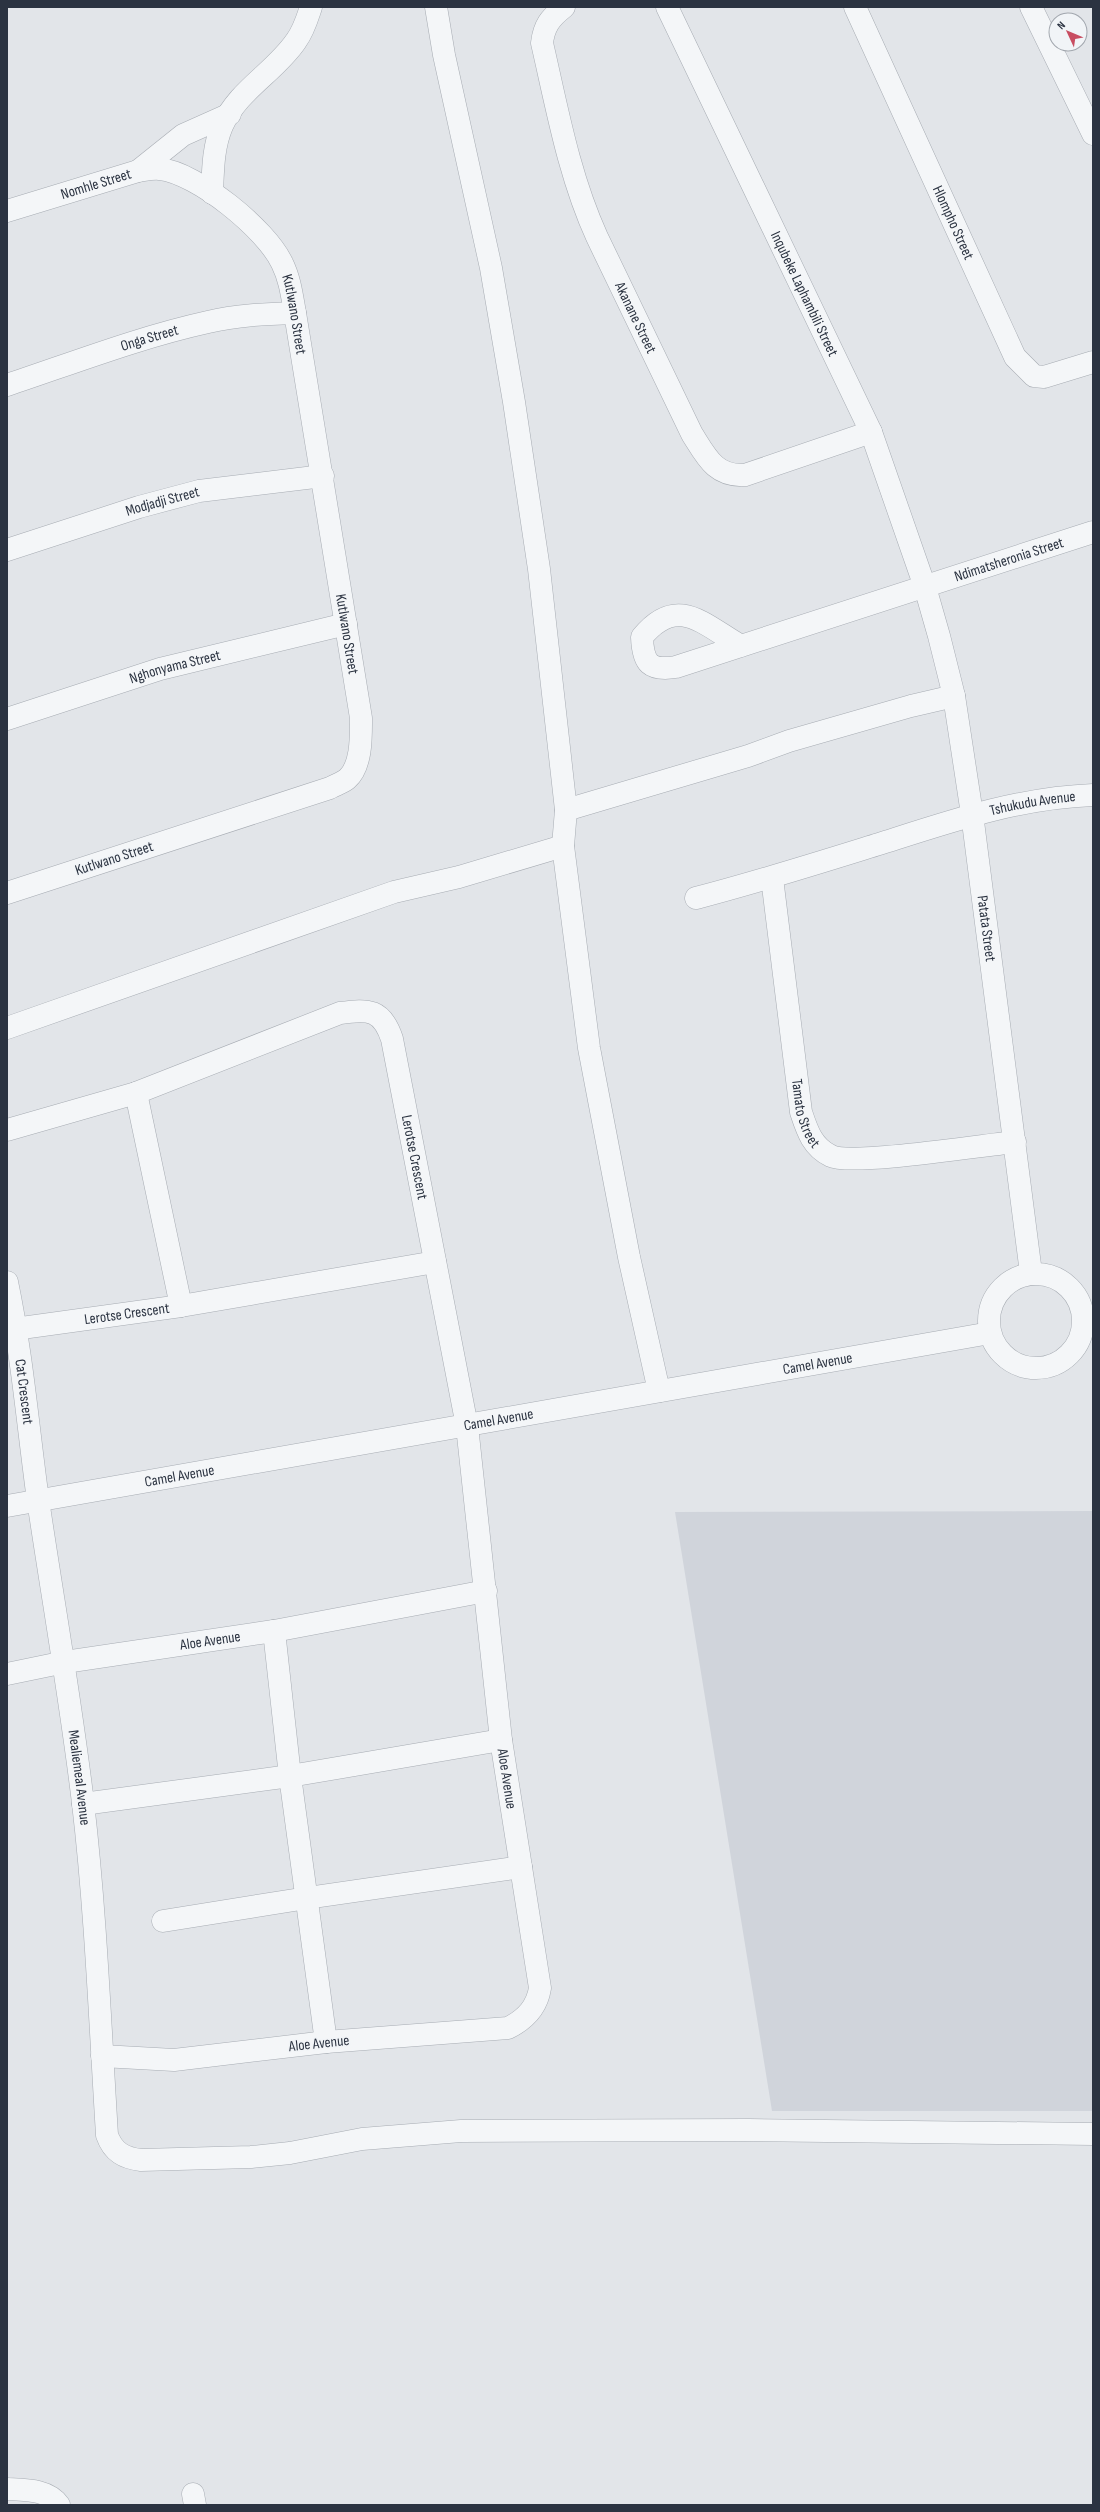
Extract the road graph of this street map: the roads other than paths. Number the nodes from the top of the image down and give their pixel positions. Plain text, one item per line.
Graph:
1 (311, 7) edge
2 (436, 7) edge
3 (564, 7) edge
4 (667, 7) edge
5 (855, 7) edge
6 (1031, 7) edge
7 (230, 114) junction
8 (1093, 134) edge
9 (138, 171) junction
10 (185, 176) joint
11 (212, 193) junction
12 (7, 211) edge
13 (296, 313) junction
14 (1093, 362) edge
15 (7, 384) edge
16 (871, 432) junction
17 (323, 476) junction
18 (1093, 532) edge
19 (7, 550) edge
20 (925, 587) junction
21 (346, 624) junction
22 (741, 646) dead end
23 (954, 696) junction
24 (7, 719) edge
25 (1093, 795) edge
26 (566, 810) junction
27 (972, 814) junction
28 (562, 846) junction
29 (772, 878) junction
30 (7, 893) edge
31 (696, 898) dead end
32 (7, 1028) edge
33 (136, 1093) junction
34 (7, 1130) edge
35 (1015, 1142) junction
36 (435, 1262) junction
37 (1031, 1273) junction
38 (7, 1282) edge
39 (182, 1306) junction
40 (1088, 1319) edge
41 (12, 1329) edge
42 (990, 1333) junction
43 (659, 1391) junction
44 (467, 1426) junction
45 (39, 1501) junction
46 (7, 1506) edge
47 (486, 1591) junction
48 (274, 1631) junction
49 (65, 1662) junction
50 (7, 1674) edge
51 (501, 1740) junction
52 (290, 1776) junction
53 (83, 1804) junction
54 (521, 1867) junction
55 (307, 1898) junction
56 (163, 1922) dead end
57 (326, 2042) junction
58 (102, 2056) junction
59 (1093, 2134) edge
60 (7, 2489) edge
61 (59, 2505) edge

1 - 7 street
2 - 26 street
3 - 16 street, Akanane Street
4 - 16 street, Inqubeke Laphambili Street
5 - 14 street, Hlompho Street
6 - 8 street
7 - 9 street
7 - 11 street
9 - 10 street, Nomhle Street
9 - 12 street, Nomhle Street
10 - 11 street, Kutlwano Street
11 - 13 street, Kutlwano Street
13 - 15 street, Onga Street
13 - 17 street, Kutlwano Street
16 - 20 street, Inqubeke Laphambili Street
17 - 19 street, Modjadji Street
17 - 21 street, Kutlwano Street
18 - 20 street, Ndimatsheronia Street
20 - 22 street, Ndimatsheronia Street
20 - 23 street, Patata Street
21 - 24 street, Nghonyama Street
21 - 30 street, Kutlwano Street
23 - 26 street
23 - 27 street, Patata Street
25 - 27 street, Tshukudu Avenue
26 - 28 street
27 - 29 street
27 - 35 street, Patata Street
28 - 32 street
28 - 43 street
29 - 31 street
29 - 35 street, Tamato Street
33 - 34 street, Lerotse Crescent
33 - 36 street, Lerotse Crescent
33 - 39 street
35 - 37 street, Patata Street
36 - 39 street, Lerotse Crescent
36 - 44 street
37 - 40 street
37 - 42 street
38 - 41 street, Cat Crescent
39 - 41 street, Lerotse Crescent
40 - 42 street
41 - 45 street, Cat Crescent
42 - 43 street, Camel Avenue
43 - 44 street, Camel Avenue
44 - 45 street, Camel Avenue
44 - 47 street
45 - 46 street, Camel Avenue
45 - 49 street, Mealiemeal Avenue
47 - 48 street, Aloe Avenue
47 - 51 street, Aloe Avenue
48 - 49 street, Aloe Avenue
48 - 52 street
49 - 50 street, Aloe Avenue
49 - 53 street, Mealiemeal Avenue
51 - 52 street
51 - 54 street, Aloe Avenue
52 - 53 street
52 - 55 street
53 - 58 street, Mealiemeal Avenue
54 - 55 street
54 - 57 street, Aloe Avenue
55 - 56 street
55 - 57 street
57 - 58 street, Aloe Avenue
58 - 59 street, Mealiemeal Avenue
60 - 61 street

